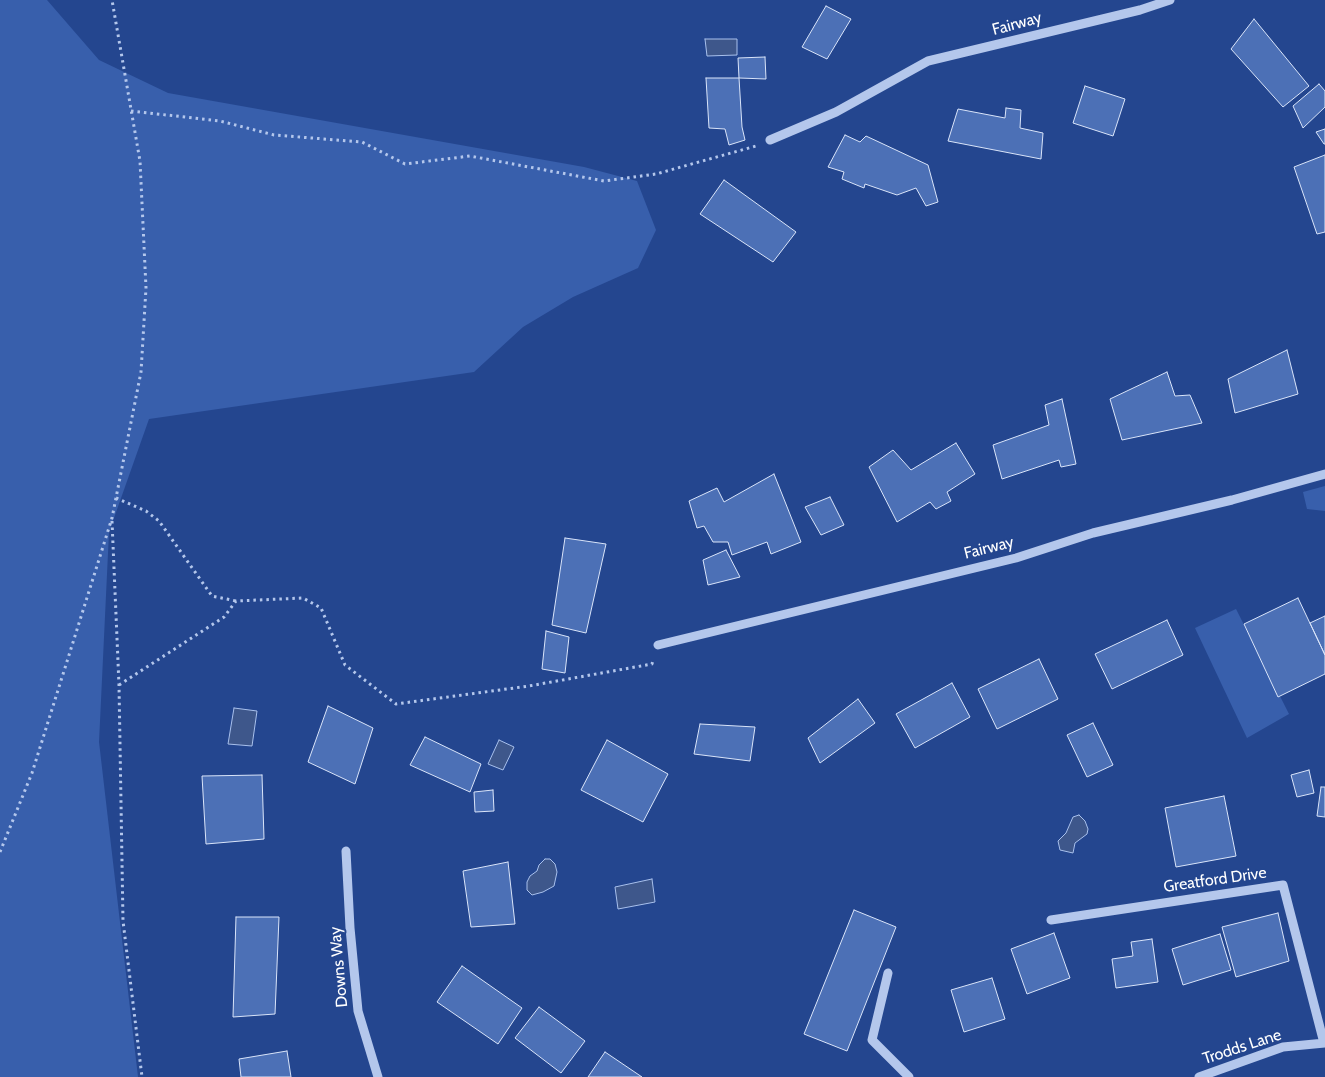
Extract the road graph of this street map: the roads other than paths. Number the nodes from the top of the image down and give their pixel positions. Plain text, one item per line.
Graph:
1 (1170, 0) edge
2 (770, 140) road end
3 (1325, 474) edge
4 (658, 645) road end
5 (346, 851) dead end
6 (1051, 920) dead end
7 (888, 973) dead end
8 (1324, 1043) edge
9 (378, 1077) edge
10 (909, 1077) edge
11 (1199, 1077) edge

1 - 2 street, Fairway
3 - 4 street, Fairway
5 - 9 street, Downs Way
6 - 8 street, Greatford Drive
7 - 10 street
8 - 11 street, Trodds Lane

